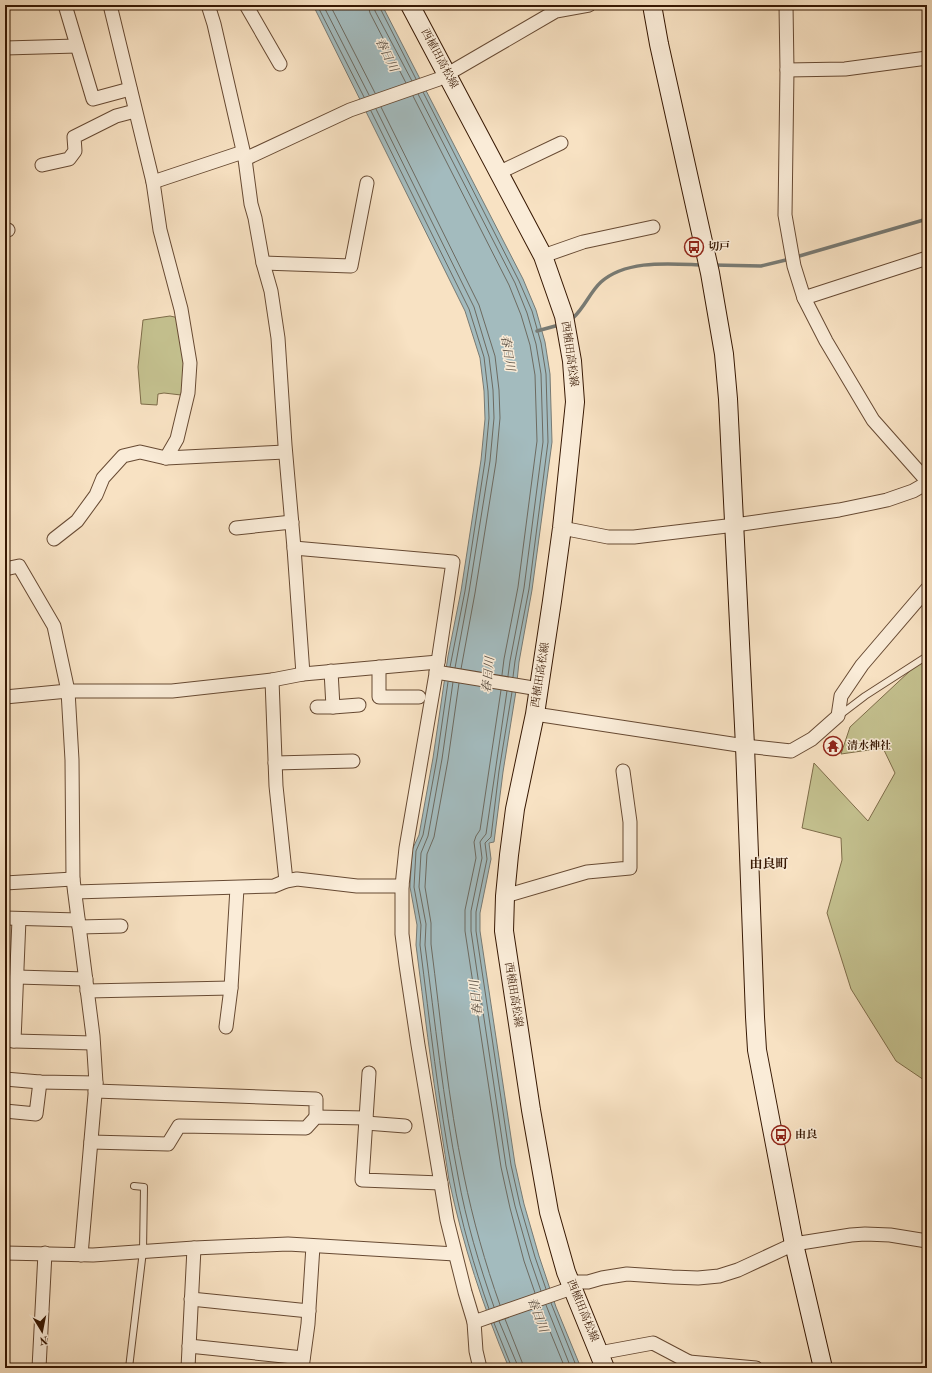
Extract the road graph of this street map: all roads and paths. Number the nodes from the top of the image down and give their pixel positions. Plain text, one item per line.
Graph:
1 (65, 5) edge
2 (110, 5) edge
3 (208, 5) edge
4 (246, 5) edge
5 (410, 5) edge
6 (586, 5) edge
7 (652, 5) edge
8 (786, 5) edge
9 (77, 46) junction
10 (5, 48) edge
11 (927, 58) edge
12 (280, 64) dead end
13 (787, 70) junction
14 (443, 77) junction
15 (130, 89) junction
16 (135, 111) junction
17 (561, 143) dead end
18 (244, 156) junction
19 (42, 165) dead end
20 (498, 173) junction
21 (153, 182) junction
22 (367, 183) dead end
23 (653, 227) dead end
24 (543, 256) junction
25 (927, 258) edge
26 (263, 262) junction
27 (804, 298) junction
28 (285, 452) junction
29 (166, 458) junction
30 (927, 482) edge
31 (292, 522) junction
32 (734, 525) junction
33 (236, 528) dead end
34 (562, 528) junction
35 (54, 539) dead end
36 (294, 548) junction
37 (5, 569) edge
38 (927, 589) edge
39 (927, 656) edge
40 (379, 667) junction
41 (437, 667) junction
42 (331, 671) junction
43 (303, 674) junction
44 (272, 680) junction
45 (539, 689) junction
46 (68, 691) junction
47 (5, 697) edge
48 (420, 697) dead end
49 (359, 705) dead end
50 (317, 707) dead end
51 (333, 707) junction
52 (535, 714) junction
53 (838, 716) junction
54 (746, 746) junction
55 (354, 761) dead end
56 (275, 762) junction
57 (623, 771) dead end
58 (286, 881) junction
59 (5, 883) edge
60 (74, 886) junction
61 (402, 886) junction
62 (237, 888) junction
63 (505, 896) junction
64 (5, 918) edge
65 (19, 919) junction
66 (79, 923) junction
67 (121, 926) dead end
68 (17, 977) junction
69 (86, 985) junction
70 (231, 988) junction
71 (226, 1027) dead end
72 (9, 1040) edge
73 (93, 1044) junction
74 (369, 1073) dead end
75 (5, 1079) edge
76 (40, 1082) junction
77 (95, 1087) junction
78 (5, 1111) edge
79 (316, 1117) junction
80 (366, 1121) junction
81 (405, 1126) dead end
82 (91, 1142) junction
83 (441, 1183) junction
84 (134, 1186) dead end
85 (927, 1241) edge
86 (794, 1244) junction
87 (313, 1246) junction
88 (194, 1248) junction
89 (143, 1252) junction
90 (5, 1253) edge
91 (44, 1254) junction
92 (455, 1254) junction
93 (81, 1255) junction
94 (570, 1282) junction
95 (191, 1299) junction
96 (309, 1310) junction
97 (478, 1321) junction
98 (189, 1346) junction
99 (602, 1360) edge
100 (302, 1363) edge
101 (690, 1365) edge
102 (735, 1367) edge
103 (39, 1368) edge
104 (129, 1368) edge
105 (188, 1368) edge
106 (480, 1368) edge
107 (756, 1368) edge
108 (823, 1368) edge

1 - 9 street
2 - 15 street
3 - 18 street
4 - 12 street
5 - 14 main road, 西植田高松線
6 - 14 street
7 - 32 main road
8 - 13 street
9 - 10 street
9 - 15 street
11 - 13 street
13 - 27 street
14 - 18 street
14 - 20 main road, 西植田高松線
15 - 16 street
16 - 19 street
16 - 21 street
17 - 20 street
18 - 21 street
18 - 26 street
20 - 24 main road, 西植田高松線
21 - 29 street
22 - 26 street
23 - 24 street
24 - 34 main road, 西植田高松線
25 - 27 street
26 - 28 street
27 - 30 street
28 - 29 street
28 - 31 street
29 - 35 street
30 - 32 street
31 - 33 street
31 - 36 street
32 - 34 street
32 - 54 main road
34 - 45 main road, 西植田高松線
36 - 41 street
36 - 43 street
37 - 46 street
38 - 53 street
39 - 53 lane
40 - 41 street
40 - 42 street
40 - 48 street
41 - 45 street
41 - 61 street
42 - 43 street
42 - 51 street
43 - 44 street
44 - 46 street
44 - 56 street
45 - 52 main road, 西植田高松線
46 - 47 street
46 - 60 street
49 - 51 street
50 - 51 street
52 - 54 street
52 - 63 main road, 西植田高松線
53 - 54 street
54 - 86 main road
55 - 56 street
56 - 58 street
57 - 63 street
58 - 61 street
58 - 62 street
59 - 60 street
60 - 62 street
60 - 66 street
61 - 83 street
62 - 70 street
63 - 94 main road, 西植田高松線
64 - 65 street
65 - 66 street
65 - 68 street
66 - 67 street
66 - 69 street
68 - 69 street
68 - 72 street
69 - 70 street
69 - 73 street
70 - 71 street
72 - 73 street
73 - 77 street
74 - 80 street
75 - 76 street
76 - 77 street
76 - 78 street
77 - 79 street
77 - 82 street
79 - 80 street
79 - 82 street
80 - 81 street
80 - 83 street
82 - 93 street
83 - 92 street
84 - 89 lane
85 - 86 street
86 - 94 street
86 - 108 main road
87 - 88 street
87 - 92 street
87 - 96 street
88 - 89 street
88 - 95 street
89 - 93 street
89 - 104 lane
90 - 91 street
91 - 93 street
91 - 103 street
92 - 97 street
94 - 97 street
94 - 99 main road, 西植田高松線
95 - 96 street
95 - 98 street
96 - 100 street
97 - 106 street
98 - 100 street
98 - 105 street
99 - 101 street
101 - 102 street
102 - 107 street

